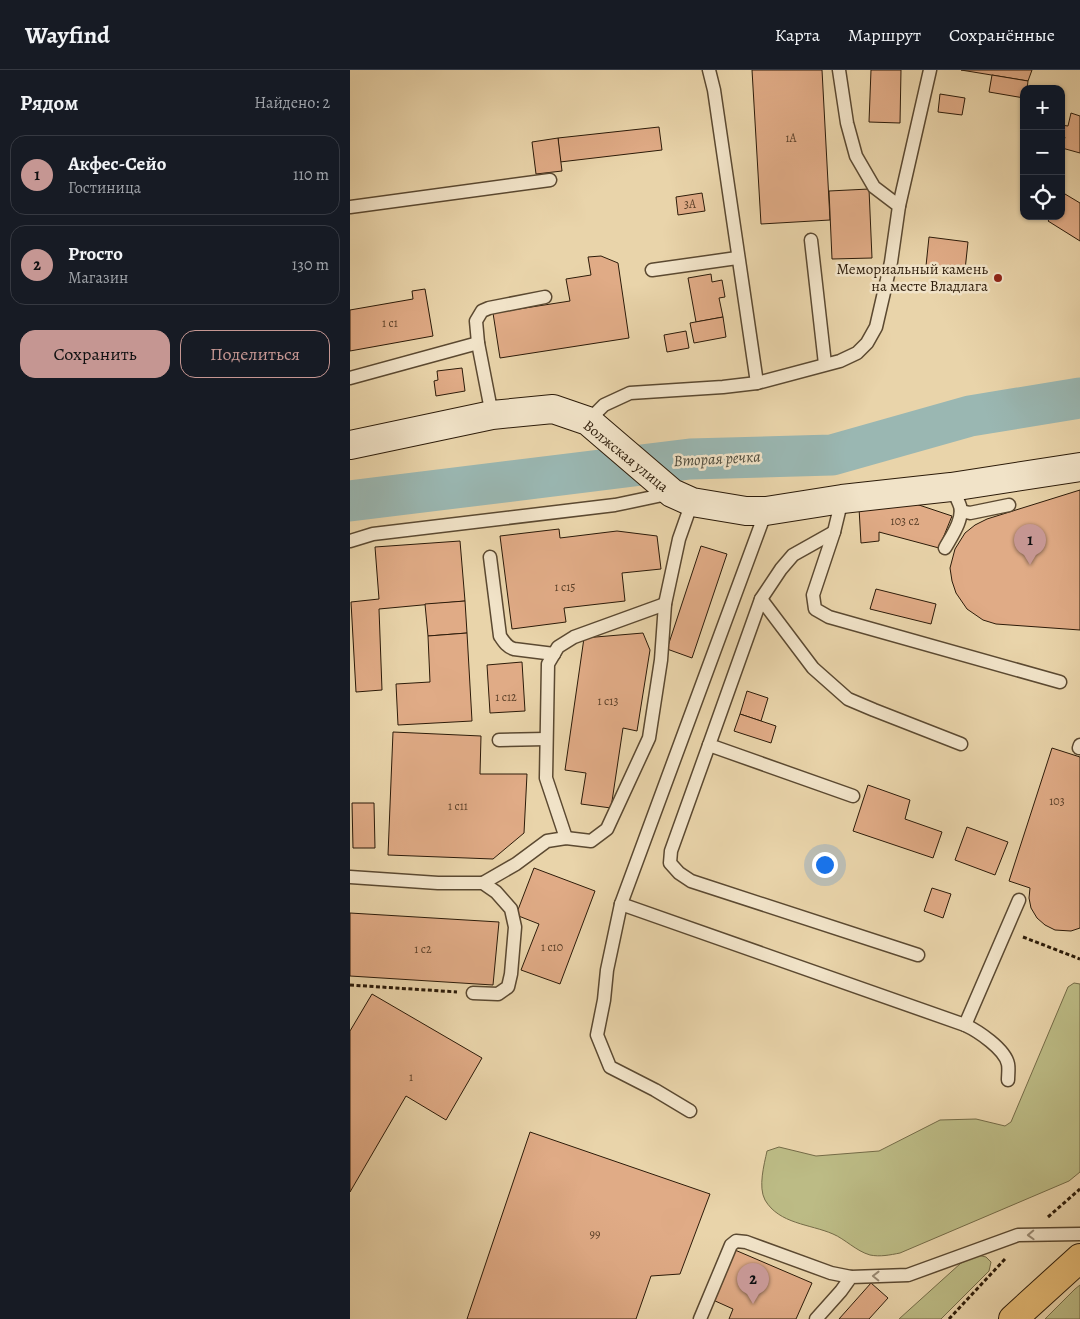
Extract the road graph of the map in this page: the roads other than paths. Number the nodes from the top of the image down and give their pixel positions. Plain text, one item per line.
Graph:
1 (709, 70) edge
2 (839, 70) edge
3 (930, 70) edge
4 (550, 180) dead end
5 (899, 206) junction
6 (350, 207) edge
7 (811, 240) dead end
8 (737, 258) junction
9 (652, 270) dead end
10 (545, 297) dead end
11 (478, 343) junction
12 (825, 364) junction
13 (350, 378) edge
14 (757, 383) junction
15 (492, 415) junction
16 (588, 421) junction
17 (350, 445) edge
18 (1080, 467) edge
19 (682, 498) junction
20 (842, 499) junction
21 (956, 499) junction
22 (1009, 505) dead end
23 (766, 510) junction
24 (834, 532) junction
25 (350, 541) edge
26 (945, 548) dead end
27 (490, 556) dead end
28 (761, 599) junction
29 (664, 604) junction
30 (554, 654) junction
31 (1060, 682) dead end
32 (546, 739) junction
33 (499, 740) dead end
34 (961, 744) dead end
35 (709, 746) junction
36 (853, 796) dead end
37 (566, 838) junction
38 (350, 877) edge
39 (483, 883) junction
40 (1019, 900) dead end
41 (620, 904) junction
42 (918, 955) dead end
43 (473, 993) road end
44 (965, 1025) junction
45 (1008, 1080) dead end
46 (690, 1112) dead end
47 (1080, 1234) edge
48 (1080, 1258) edge
49 (851, 1277) junction
50 (700, 1319) edge
51 (816, 1319) edge
52 (1013, 1319) edge

1 - 8 lane
2 - 5 lane
3 - 5 lane
4 - 6 lane
5 - 12 lane
7 - 12 lane
8 - 9 lane
8 - 14 lane
10 - 11 lane
11 - 13 lane
11 - 15 lane
12 - 14 lane
14 - 16 lane
15 - 16 street, Волжская улица
15 - 17 street, Волжская улица
16 - 19 street, Волжская улица
18 - 21 street
19 - 23 street
19 - 25 lane
19 - 29 lane
20 - 21 street
20 - 23 street
20 - 24 lane
21 - 22 lane
21 - 26 lane
23 - 41 lane
24 - 28 lane
24 - 31 lane
27 - 30 lane
28 - 34 lane
28 - 35 lane
29 - 30 lane
29 - 37 lane
30 - 32 lane
32 - 33 lane
32 - 37 lane
35 - 36 lane
35 - 42 lane
37 - 39 lane
38 - 39 lane
39 - 43 lane
40 - 44 lane
41 - 44 lane
41 - 46 lane
44 - 45 lane
47 -> 49 lane
48 - 52 highway
49 - 50 lane
49 - 51 lane

